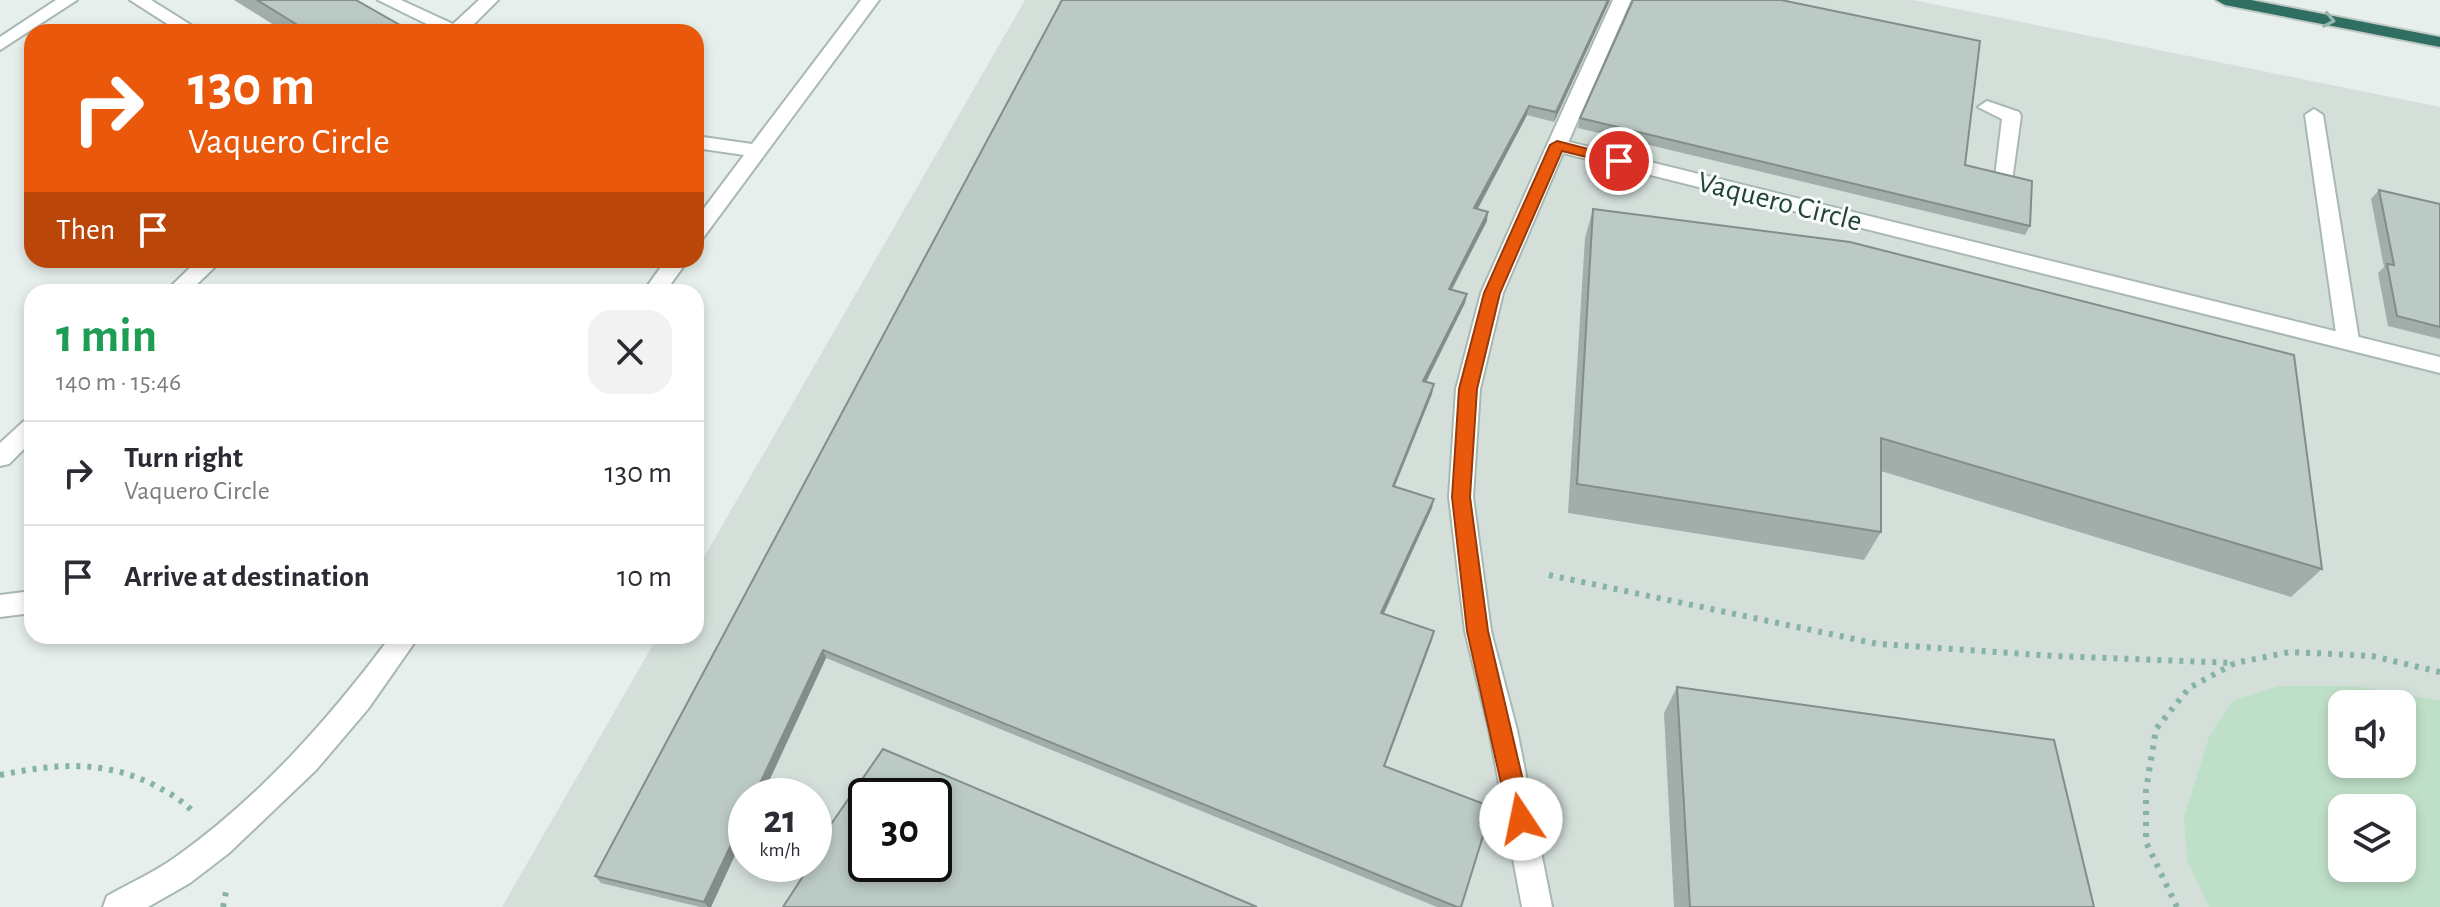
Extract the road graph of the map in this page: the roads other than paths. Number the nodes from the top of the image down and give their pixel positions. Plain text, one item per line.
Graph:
1 (68, 0) edge
2 (139, 0) edge
3 (387, 0) edge
4 (489, 0) edge
5 (870, 0) edge
6 (1622, 0) edge
7 (2225, 0) edge
8 (32, 24) edge
9 (180, 24) edge
10 (439, 24) edge
11 (464, 24) edge
12 (24, 29) edge
13 (2440, 42) edge
14 (0, 45) edge
15 (1987, 107) dead end
16 (2314, 115) dead end
17 (704, 143) edge
18 (1557, 145) junction
19 (756, 151) junction
20 (2005, 177) edge
21 (704, 221) edge
22 (202, 268) edge
23 (185, 284) edge
24 (2348, 340) junction
25 (2440, 365) edge
26 (24, 434) edge
27 (0, 457) edge
28 (24, 603) edge
29 (0, 606) edge
30 (400, 644) edge
31 (118, 907) edge
32 (1537, 907) edge

1 - 8 street
2 - 9 street
3 - 10 street
4 - 11 street
5 - 19 street
6 - 18 street
7 -> 13 highway
12 - 14 street
15 - 20 street
16 - 24 street
17 - 19 street
18 - 24 street, Vaquero Circle
18 - 32 street
19 - 21 street
22 - 23 street
24 - 25 street, Vaquero Circle
26 - 27 street
28 - 29 street
30 - 31 street

